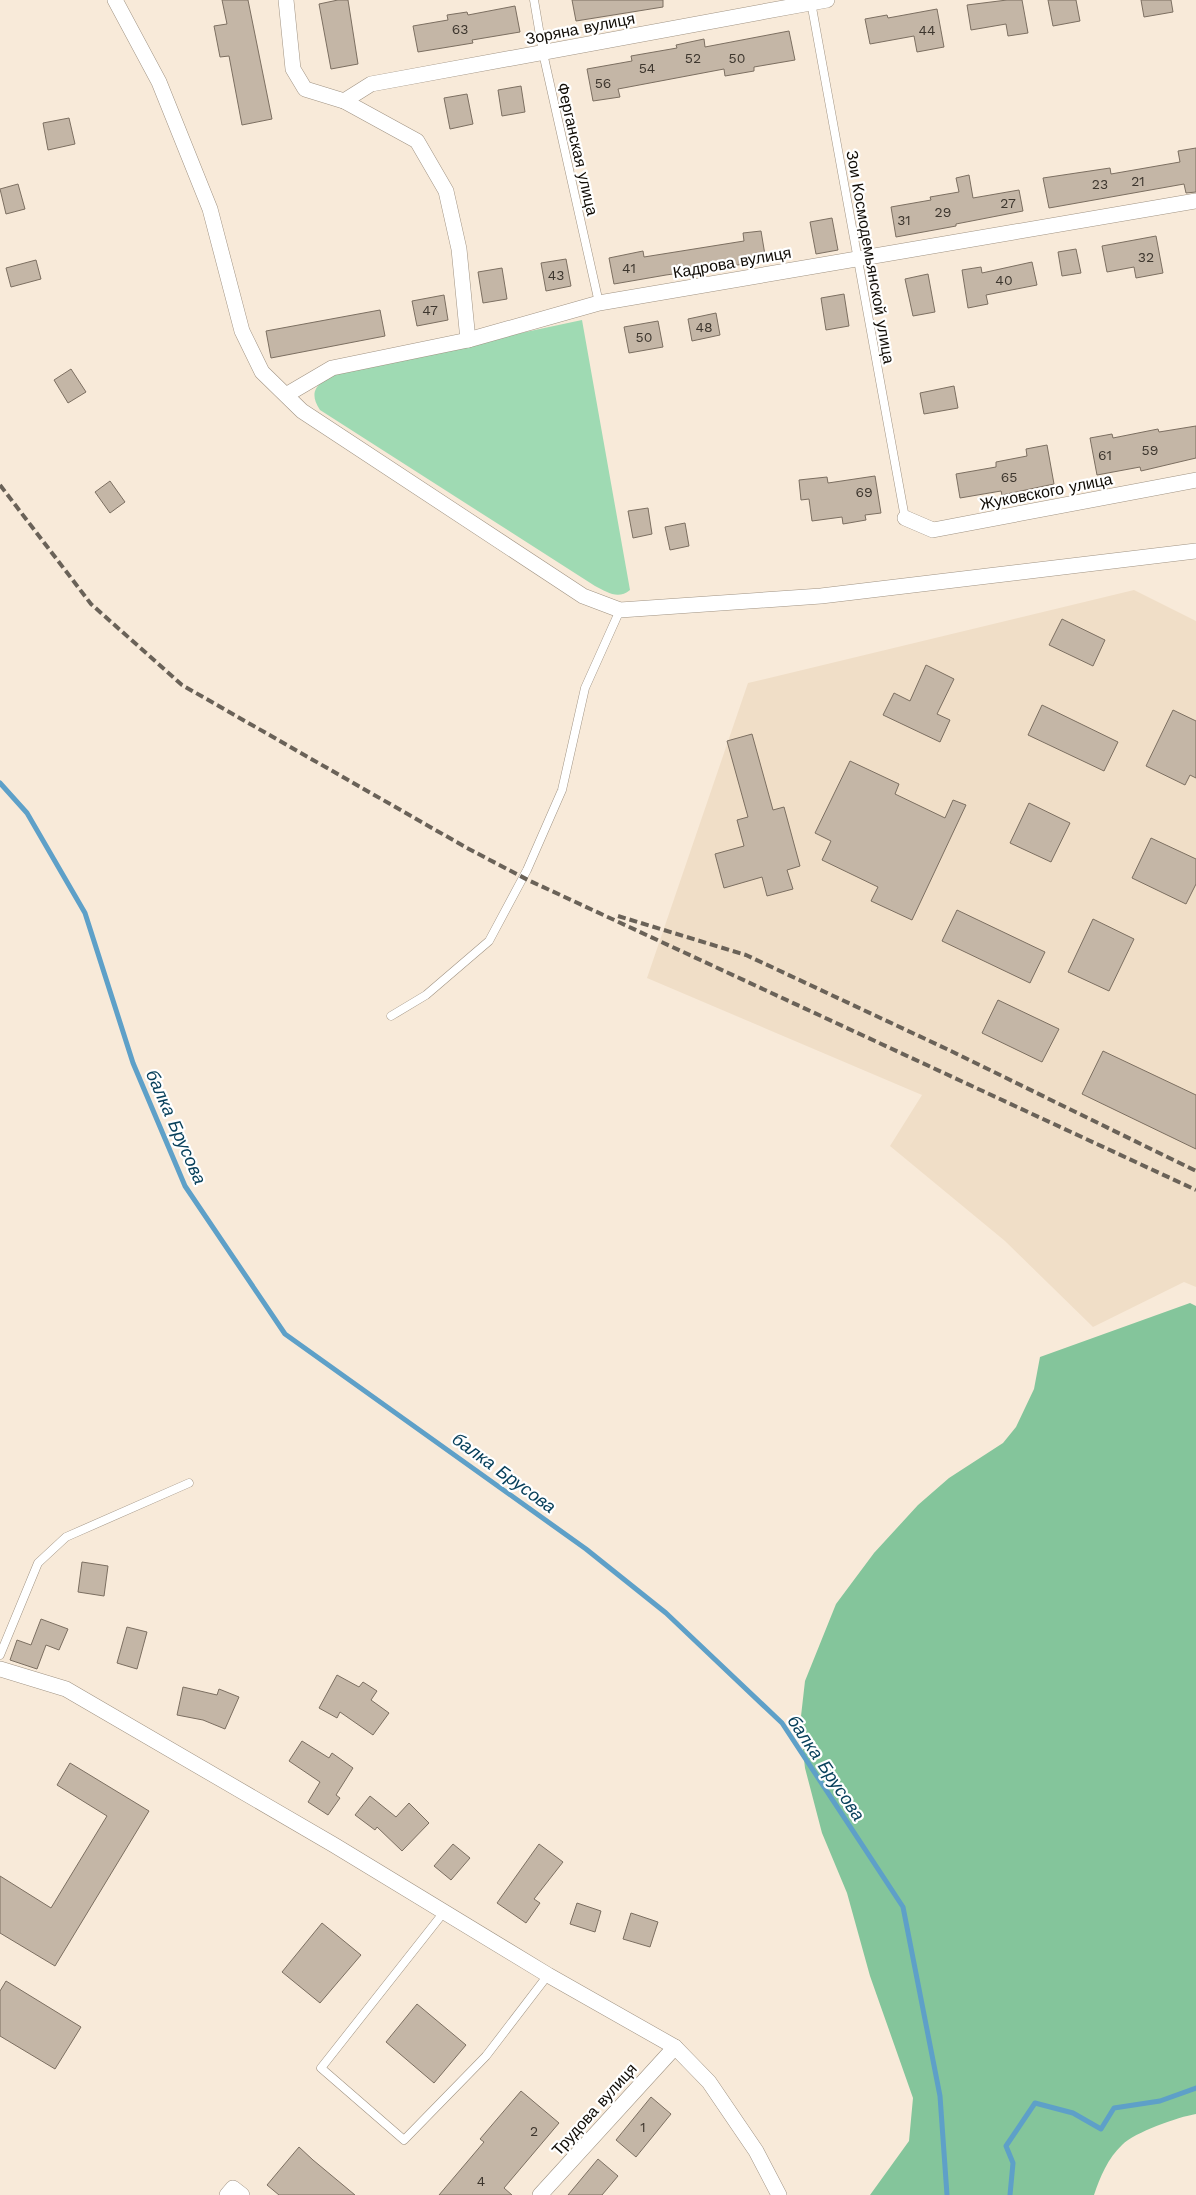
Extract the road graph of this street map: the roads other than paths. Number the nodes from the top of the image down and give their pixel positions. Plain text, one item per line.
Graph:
1 (116, 0) edge
2 (286, 0) edge
3 (534, 0) edge
4 (827, 0) edge
5 (811, 2) edge
6 (543, 53) junction
7 (344, 101) junction
8 (1196, 201) edge
9 (858, 258) junction
10 (599, 303) junction
11 (468, 340) junction
12 (286, 396) junction
13 (1196, 480) edge
14 (905, 518) joint
15 (1196, 551) edge
16 (620, 610) junction
17 (391, 1016) dead end
18 (190, 1483) dead end
19 (0, 1655) edge
20 (0, 1669) edge
21 (444, 1912) junction
22 (548, 1975) junction
23 (675, 2047) junction
24 (227, 2195) edge
25 (242, 2195) edge
26 (540, 2195) edge
27 (779, 2195) edge

1 - 12 street
2 - 7 street
3 - 6 lane, Ферганская улица
4 - 5 street, Зоряна вулиця
5 - 6 street, Зоряна вулиця
5 - 9 lane, Зои Космодемьянской улица
6 - 7 street, Зоряна вулиця
6 - 10 lane, Ферганская улица
7 - 11 street
8 - 9 street, Кадрова вулиця
9 - 10 street, Кадрова вулиця
9 - 14 lane, Зои Космодемьянской улица
10 - 11 street, Кадрова вулиця
11 - 12 street, Кадрова вулиця
12 - 16 street
13 - 14 street, Жуковского улица
15 - 16 street
16 - 17 lane
18 - 19 lane
20 - 21 street
21 - 22 street
21 - 22 lane
22 - 23 street
23 - 26 street, Трудова вулиця
23 - 27 street
24 - 25 street

